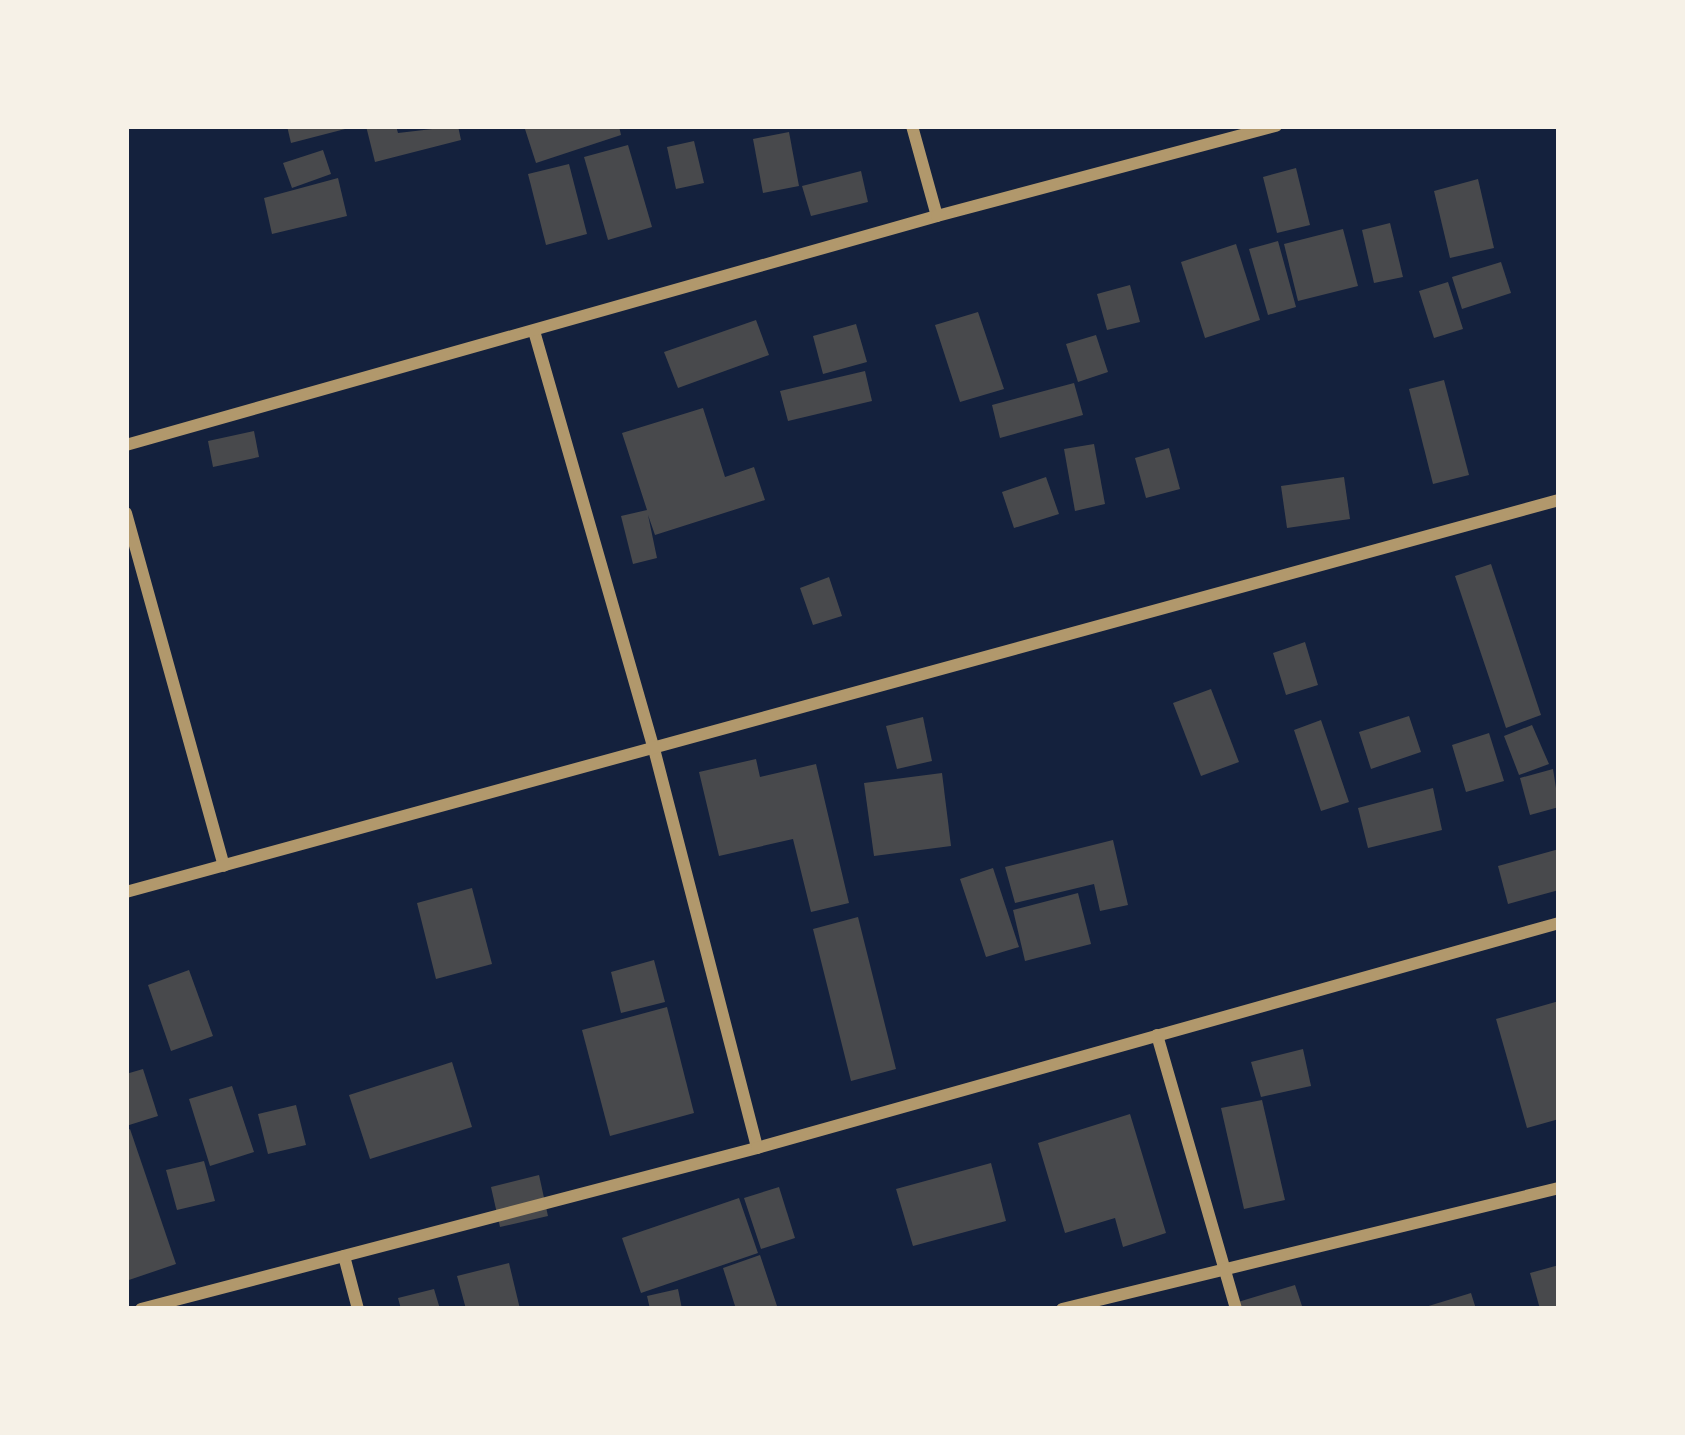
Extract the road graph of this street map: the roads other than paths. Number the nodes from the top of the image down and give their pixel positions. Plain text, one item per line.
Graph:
1 (912, 126) edge
2 (1276, 126) edge
3 (937, 216) junction
4 (534, 331) junction
5 (126, 445) edge
6 (1559, 500) edge
7 (126, 513) edge
8 (653, 745) junction
9 (224, 866) junction
10 (126, 892) edge
11 (1559, 923) edge
12 (1157, 1035) junction
13 (757, 1148) junction
14 (1559, 1188) edge
15 (344, 1256) junction
16 (1224, 1268) junction
17 (141, 1309) edge
18 (358, 1309) edge
19 (1062, 1309) edge
20 (1236, 1309) edge

1 - 3 street
2 - 3 street
3 - 4 street
4 - 5 street
4 - 8 street
6 - 8 street
7 - 9 street
8 - 9 street
8 - 13 street
9 - 10 street
11 - 12 street
12 - 13 street
12 - 16 street
13 - 15 street
14 - 16 street
15 - 17 street
15 - 18 street
16 - 19 street
16 - 20 street

